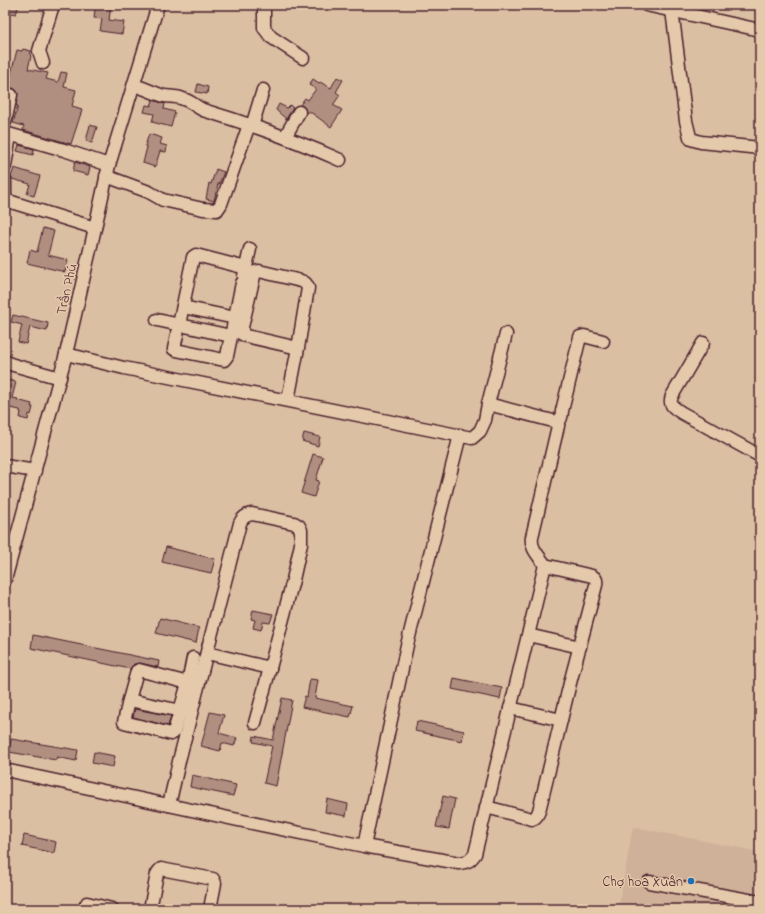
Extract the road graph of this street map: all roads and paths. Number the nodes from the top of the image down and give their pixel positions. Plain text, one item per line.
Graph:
1 (53, 5) edge
2 (158, 5) edge
3 (264, 5) edge
4 (646, 5) edge
5 (672, 10) junction
6 (701, 11) edge
7 (760, 30) edge
8 (303, 58) dead end
9 (43, 63) dead end
10 (134, 84) junction
11 (263, 90) dead end
12 (11, 95) dead end
13 (299, 112) dead end
14 (5, 122) edge
15 (250, 126) junction
16 (7, 134) edge
17 (285, 137) junction
18 (760, 148) edge
19 (340, 160) dead end
20 (5, 166) edge
21 (108, 171) junction
22 (5, 181) edge
23 (5, 202) edge
24 (95, 228) junction
25 (250, 249) dead end
26 (246, 268) junction
27 (247, 284) junction
28 (183, 307) junction
29 (157, 320) dead end
30 (179, 324) junction
31 (235, 328) junction
32 (506, 334) dead end
33 (603, 341) dead end
34 (703, 343) dead end
35 (298, 348) junction
36 (66, 354) junction
37 (5, 361) edge
38 (60, 378) junction
39 (288, 400) junction
40 (488, 404) junction
41 (557, 424) junction
42 (460, 435) junction
43 (760, 456) edge
44 (5, 466) edge
45 (35, 471) junction
46 (545, 565) junction
47 (5, 580) edge
48 (528, 635) junction
49 (580, 648) junction
50 (207, 653) junction
51 (192, 658) dead end
52 (270, 668) junction
53 (188, 683) junction
54 (129, 700) junction
55 (510, 708) junction
56 (186, 712) junction
57 (561, 720) junction
58 (255, 724) dead end
59 (5, 770) edge
60 (169, 805) junction
61 (486, 807) junction
62 (364, 846) junction
63 (648, 882) dead end
64 (760, 902) edge
65 (84, 909) edge
66 (112, 909) edge
67 (150, 909) edge
68 (210, 909) edge

1 - 9 street
2 - 10 street, Trần Phú
3 - 8 street
4 - 5 street
5 - 6 street
5 - 18 street
6 - 7 street
10 - 15 street
10 - 21 street, Trần Phú
11 - 15 street
12 - 14 street
13 - 17 street
15 - 17 street
15 - 21 street
16 - 20 street
16 - 21 street
17 - 19 street
21 - 24 street, Trần Phú
22 - 23 street
23 - 24 street
24 - 36 street, Trần Phú
25 - 26 street
26 - 27 street
26 - 28 street
27 - 31 street
27 - 35 street
28 - 30 street
28 - 31 street
29 - 30 street
30 - 31 street
30 - 31 street
31 - 35 street
32 - 40 street
33 - 41 street
34 - 43 street
35 - 39 street
36 - 38 street, Trần Phú
36 - 39 street
37 - 38 street
38 - 45 street, Trần Phú
39 - 42 street
40 - 41 street
40 - 42 street
41 - 46 street
42 - 62 street
44 - 45 street
45 - 47 street, Trần Phú
46 - 48 street
46 - 49 street
48 - 49 street
48 - 55 street
49 - 57 street
50 - 52 street
50 - 52 street
50 - 56 street
51 - 53 street
52 - 58 street
53 - 54 street
53 - 56 street
54 - 56 street
54 - 56 street
55 - 57 street
55 - 61 street
56 - 60 street
57 - 61 street
59 - 60 street
60 - 62 street
61 - 62 street
63 - 64 street
65 - 66 street
67 - 68 street

